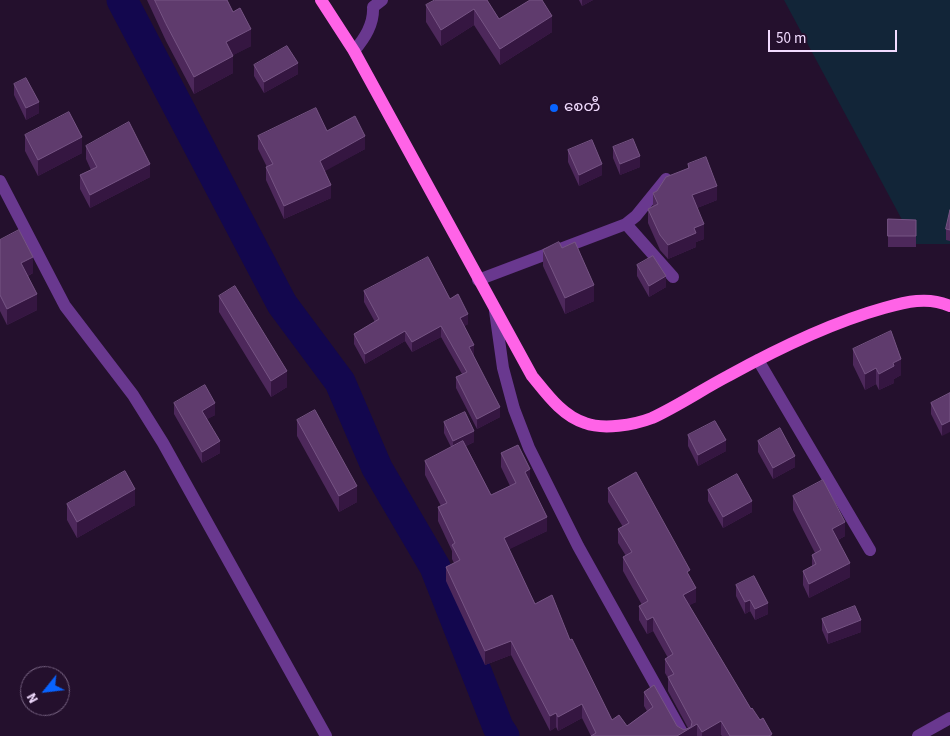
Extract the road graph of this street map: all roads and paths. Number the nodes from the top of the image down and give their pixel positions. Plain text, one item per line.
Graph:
1 (321, 0) edge
2 (382, 0) edge
3 (354, 51) junction
4 (666, 179) edge
5 (0, 181) edge
6 (626, 224) junction
7 (673, 277) dead end
8 (478, 280) junction
9 (950, 306) edge
10 (495, 312) junction
11 (758, 360) junction
12 (870, 550) dead end
13 (950, 718) edge
14 (326, 736) edge
15 (684, 736) edge
16 (918, 736) edge

1 - 3 main road
2 - 3 street
3 - 8 main road
4 - 6 street
5 - 14 street
6 - 7 street
6 - 8 street
8 - 10 main road
9 - 11 main road
10 - 11 main road
10 - 15 street
11 - 12 street
13 - 16 street

